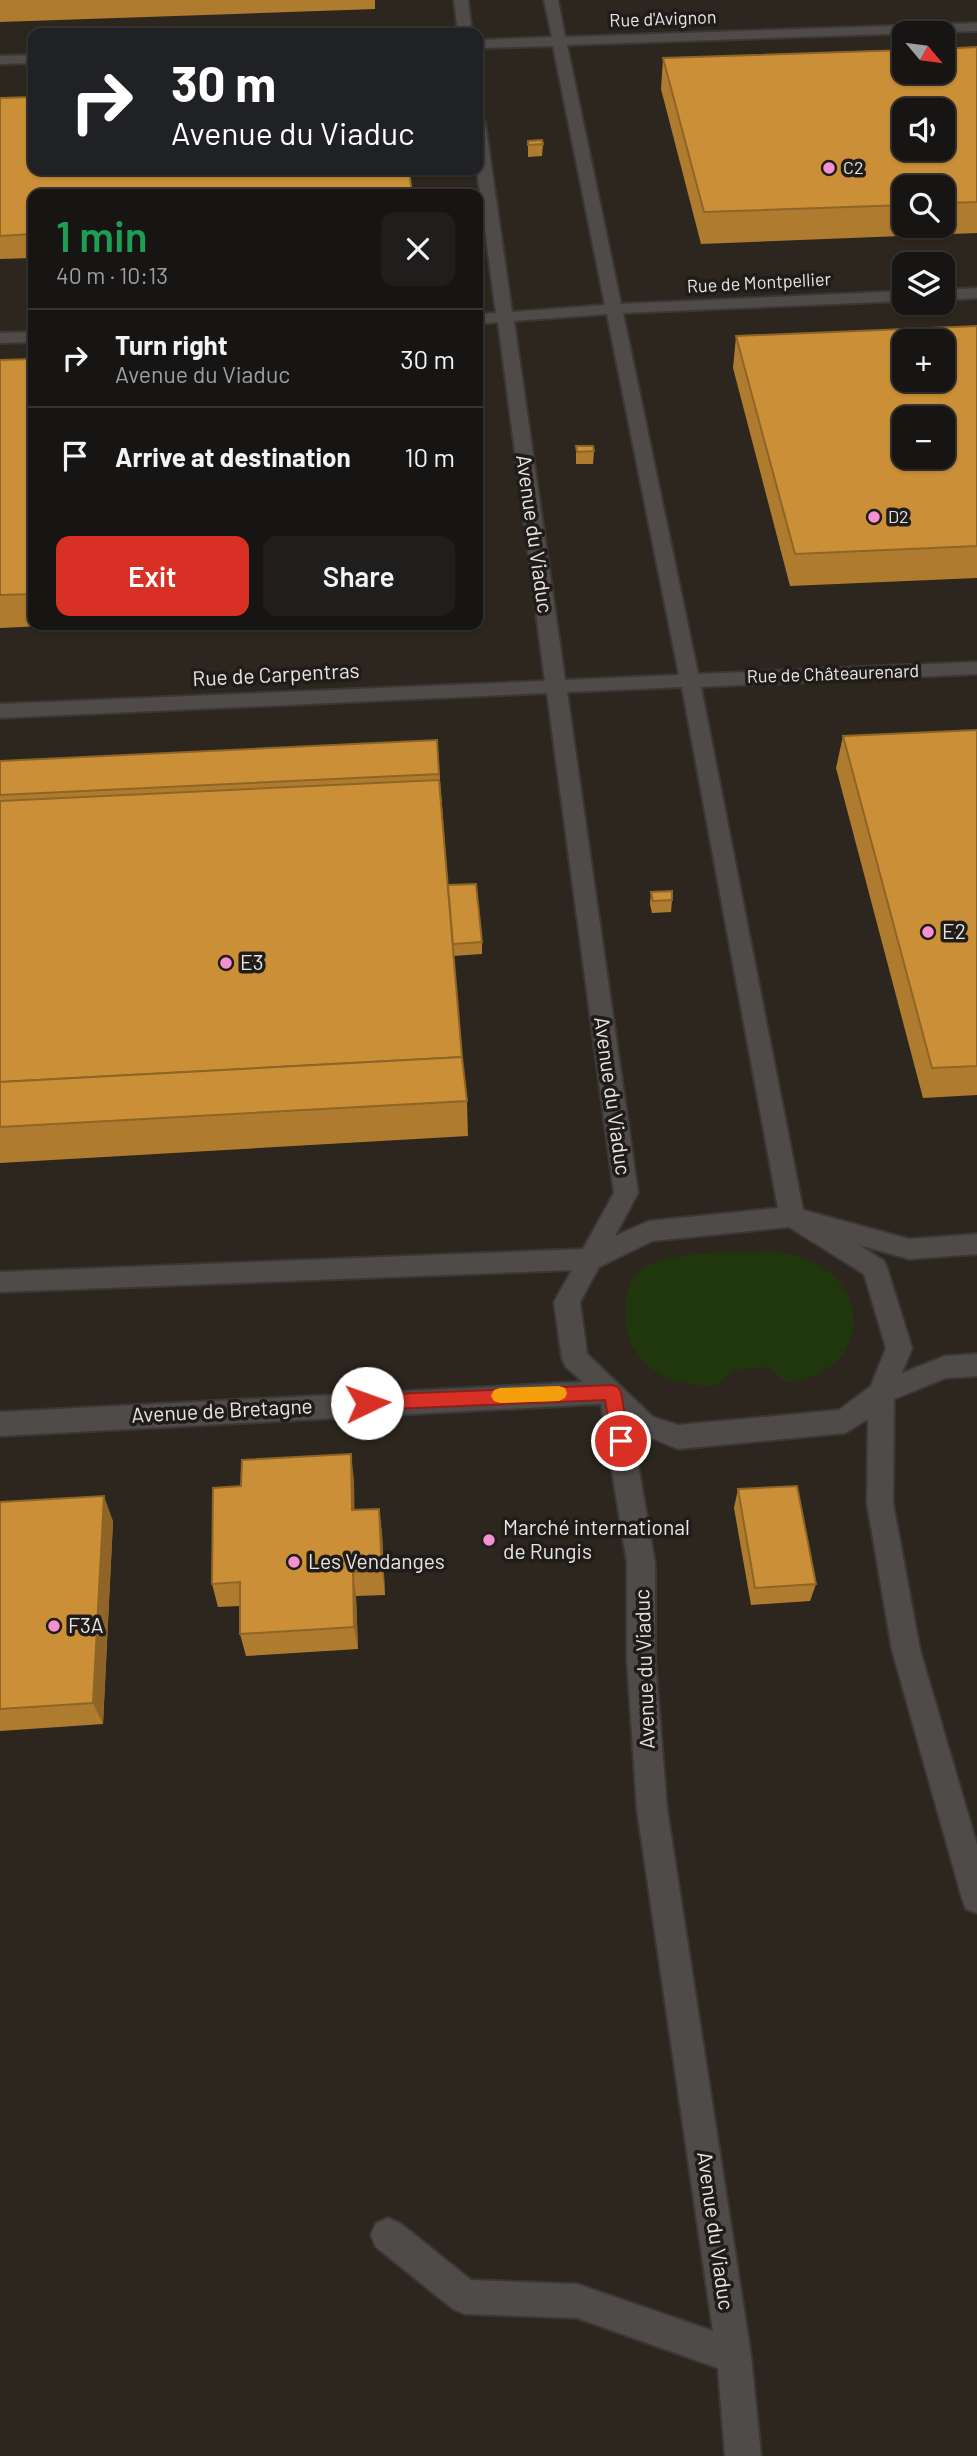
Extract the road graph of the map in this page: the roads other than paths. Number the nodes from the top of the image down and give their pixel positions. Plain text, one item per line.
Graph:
1 (461, 0) edge
2 (551, 0) edge
3 (977, 27) edge
4 (465, 28) edge
5 (560, 41) junction
6 (483, 44) edge
7 (28, 59) edge
8 (0, 61) edge
9 (483, 160) edge
10 (977, 293) edge
11 (955, 294) edge
12 (892, 297) edge
13 (614, 309) junction
14 (504, 317) junction
15 (483, 319) edge
16 (28, 337) edge
17 (0, 338) edge
18 (977, 668) edge
19 (690, 680) junction
20 (554, 685) junction
21 (0, 711) edge
22 (792, 1217) junction
23 (977, 1244) edge
24 (591, 1259) junction
25 (0, 1282) edge
26 (977, 1365) edge
27 (612, 1392) junction
28 (881, 1393) junction
29 (0, 1424) edge
30 (977, 1898) edge
31 (388, 2235) dead end
32 (734, 2356) junction
33 (743, 2456) edge

1 - 4 lane
2 - 5 lane
3 - 5 lane, Rue d'Avignon
5 - 6 lane, Rue d'Avignon
5 - 13 lane
7 - 8 lane
9 - 14 lane, Avenue du Viaduc
10 - 11 lane
12 - 13 lane, Rue de Montpellier
13 - 14 lane, Rue de Montpellier
13 - 19 lane
14 - 15 lane, Rue de Montpellier
14 - 20 lane, Avenue du Viaduc
16 - 17 lane
18 - 19 lane, Rue de Châteaurenard
19 - 20 lane, Rue de Châteaurenard
19 - 22 lane
20 - 21 lane, Rue de Carpentras
20 - 24 lane, Avenue du Viaduc
22 - 23 lane
22 - 24 lane
22 - 28 lane
24 - 25 lane
24 - 27 lane, Avenue du Viaduc
26 - 28 lane
27 - 28 lane
27 - 29 lane, Avenue de Bretagne
27 - 32 lane, Avenue du Viaduc
28 - 30 lane
31 - 32 lane
32 - 33 lane, Avenue du Viaduc

